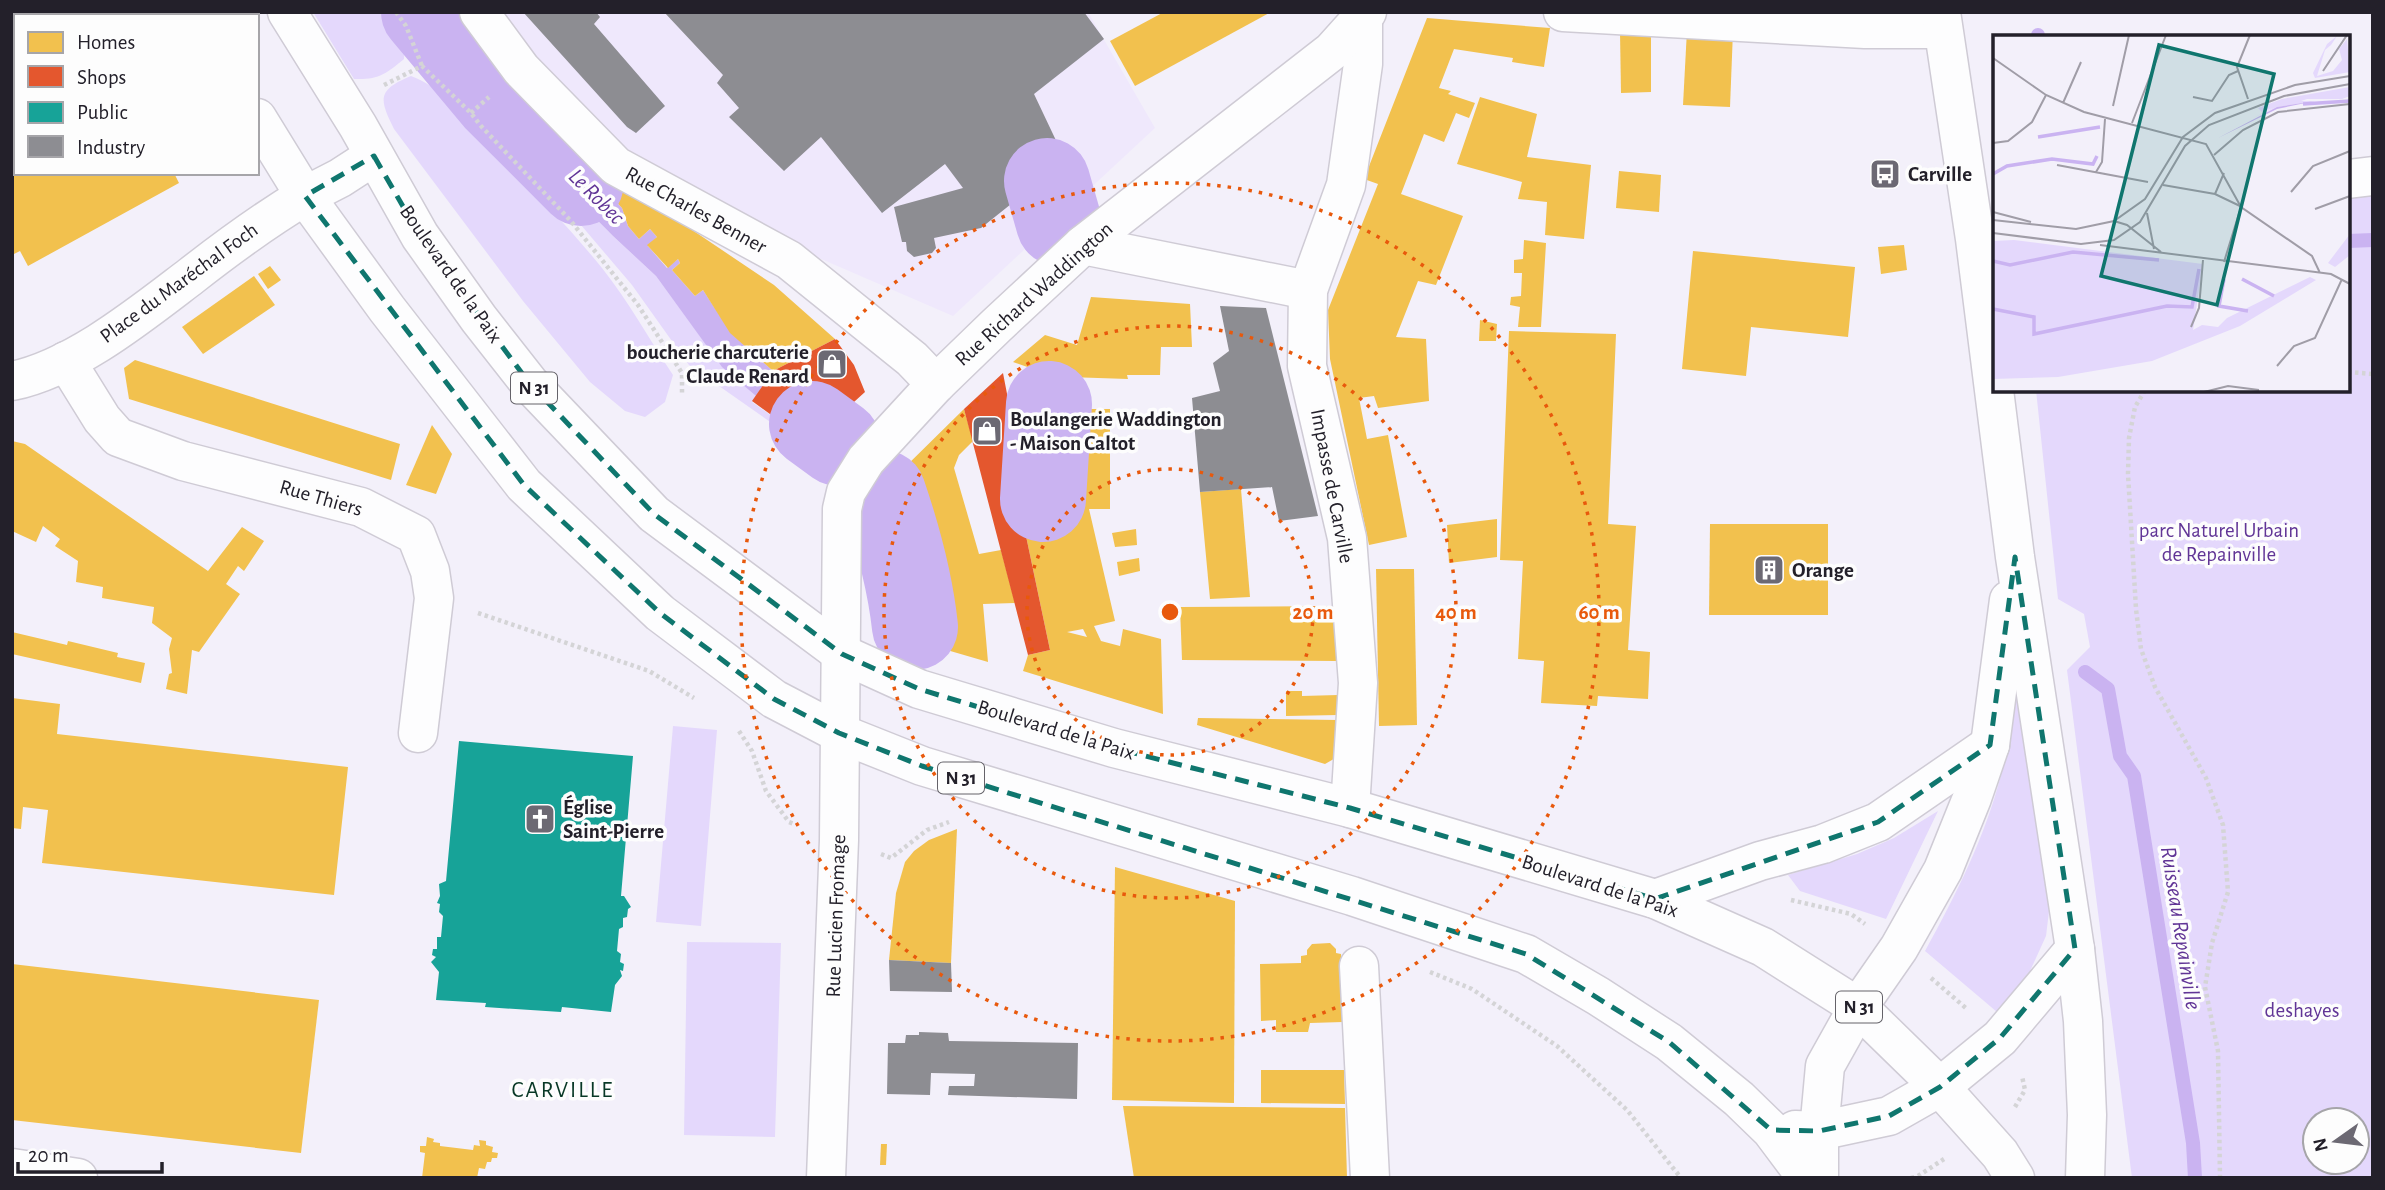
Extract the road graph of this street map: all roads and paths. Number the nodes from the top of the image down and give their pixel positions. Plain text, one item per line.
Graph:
1 (287, 12) edge
2 (396, 12) edge
3 (479, 12) edge
4 (1563, 12) edge
5 (1365, 15) edge
6 (1942, 21) edge
7 (422, 66) junction
8 (382, 86) dead end
9 (482, 103) dead end
10 (471, 113) junction
11 (259, 121) edge
12 (374, 156) junction
13 (2373, 176) edge
14 (2350, 179) edge
15 (305, 196) junction
16 (1985, 236) edge
17 (1083, 245) junction
18 (1308, 290) junction
19 (1993, 322) edge
20 (66, 361) junction
21 (2350, 372) edge
22 (2373, 374) edge
23 (12, 380) edge
24 (936, 384) junction
25 (2000, 392) edge
26 (2144, 392) edge
27 (682, 396) dead end
28 (2015, 557) junction
29 (842, 654) junction
30 (418, 733) dead end
31 (839, 733) junction
32 (1990, 745) junction
33 (1350, 808) junction
34 (1654, 899) junction
35 (2075, 949) junction
36 (1359, 965) dead end
37 (1858, 1007) junction
38 (1940, 1087) junction
39 (1771, 1130) junction
40 (1819, 1131) junction
41 (12, 1167) edge
42 (78, 1178) edge
43 (826, 1178) edge
44 (1370, 1178) edge
45 (1807, 1178) edge
46 (1819, 1178) edge
47 (1911, 1178) edge
48 (1919, 1178) edge
49 (2015, 1178) edge
50 (2085, 1178) edge
51 (2220, 1178) edge

1 - 12 main road, Boulevard de la Paix / N 31
2 - 7 path
3 - 24 main road, Rue Charles Benner
4 - 6 main road
5 - 17 main road, Rue Richard Waddington
5 - 18 main road, Impasse de Carville
6 - 16 main road
7 - 8 path
7 - 10 path
9 - 10 path
10 - 27 path
11 - 15 main road, N 31
12 - 15 main road, Place du Maréchal Foch
12 - 29 main road, Boulevard de la Paix / N 31
13 - 14 main road
15 - 20 main road, Place du Maréchal Foch
15 - 31 main road, N 31
16 - 19 main road
17 - 18 main road
17 - 24 main road, Rue Richard Waddington
18 - 33 main road, Impasse de Carville
20 - 23 main road, Place du Maréchal Foch
20 - 30 main road, Rue Thiers
21 - 22 path
24 - 29 main road, Rue Richard Waddington
25 - 28 main road
26 - 51 path
28 - 32 main road
28 - 35 main road
29 - 31 main road, Rue Lucien Fromage
29 - 33 main road, Boulevard de la Paix / N 31
31 - 39 main road, N 31
31 - 43 main road, Rue Lucien Fromage
32 - 34 main road
32 - 37 main road
33 - 34 main road, Boulevard de la Paix / N 31
34 - 37 main road, Boulevard de la Paix / N 31
35 - 38 main road
35 - 50 main road
36 - 44 main road
37 - 38 main road, Boulevard de la Paix / N 31
37 - 40 main road
38 - 40 main road
38 - 49 main road, Boulevard de la Paix / N 31
39 - 40 main road
39 - 45 main road, N 31
40 - 46 main road
41 - 42 main road
47 - 48 path

